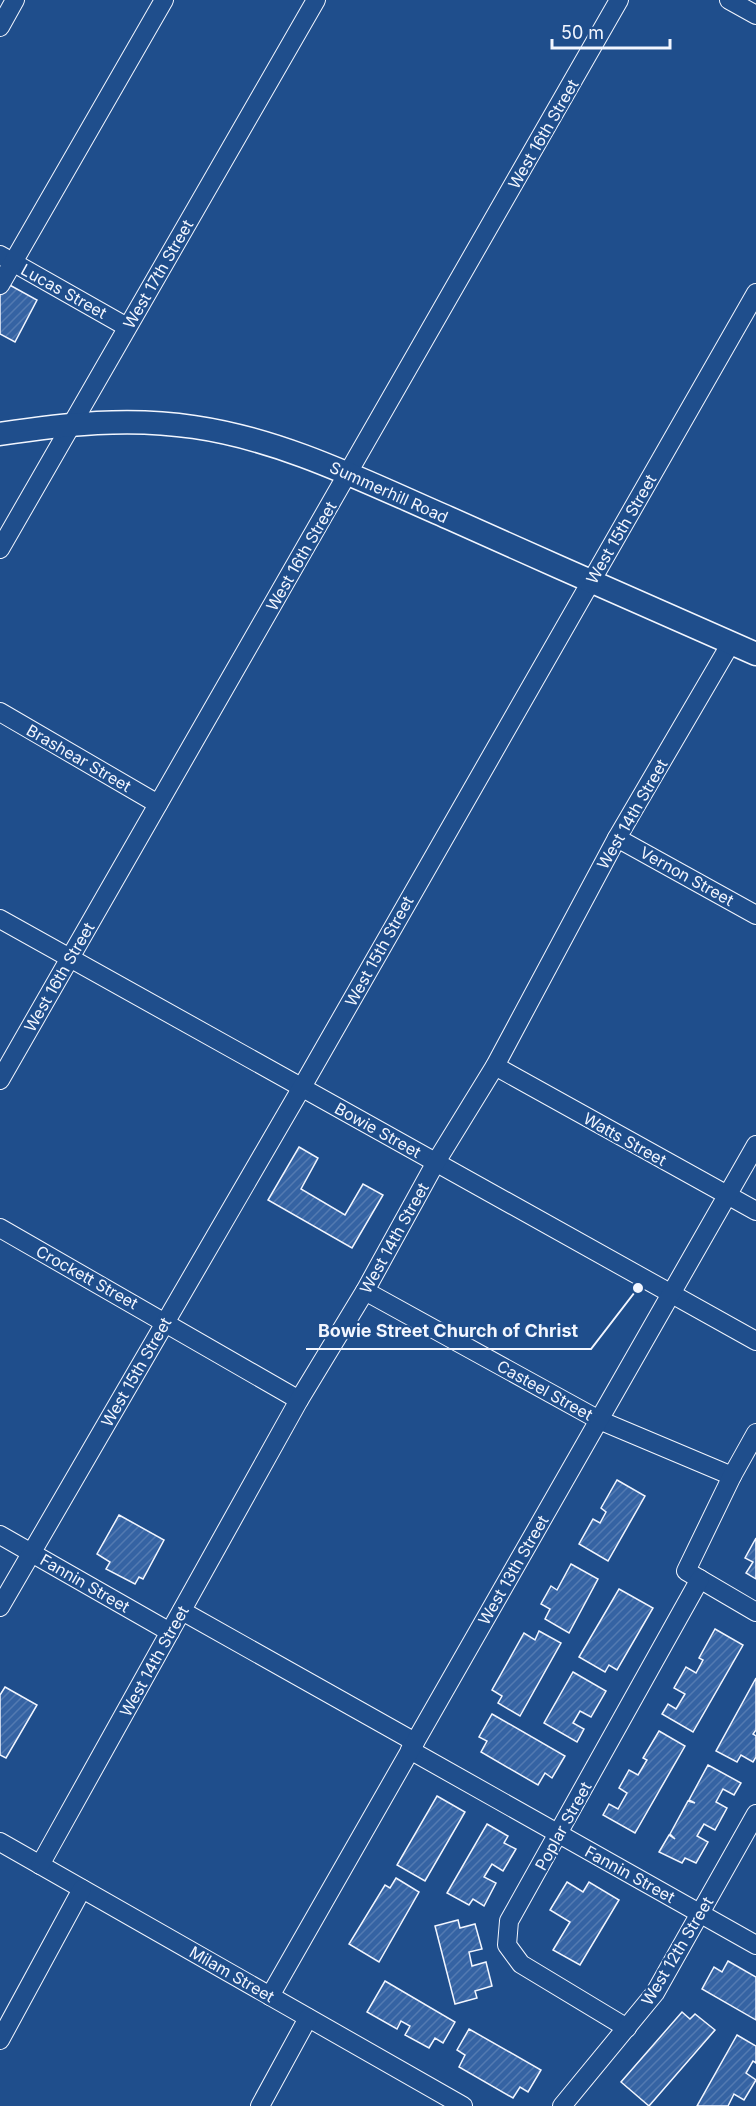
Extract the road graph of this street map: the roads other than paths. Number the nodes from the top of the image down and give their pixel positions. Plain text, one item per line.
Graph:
1 (15, 0) edge
2 (164, 0) edge
3 (316, 0) edge
4 (620, 0) edge
5 (729, 0) edge
6 (756, 15) edge
7 (0, 27) edge
8 (6, 259) edge
9 (0, 285) edge
10 (754, 302) edge
11 (127, 327) junction
12 (72, 424) junction
13 (0, 434) edge
14 (348, 474) junction
15 (0, 549) edge
16 (591, 581) junction
17 (731, 643) junction
18 (756, 654) edge
19 (0, 712) edge
20 (158, 804) junction
21 (617, 838) junction
22 (756, 915) edge
23 (0, 919) edge
24 (70, 958) junction
25 (495, 1066) junction
26 (0, 1080) edge
27 (302, 1087) junction
28 (756, 1144) edge
29 (436, 1162) junction
30 (727, 1195) junction
31 (756, 1211) edge
32 (0, 1228) edge
33 (365, 1291) junction
34 (671, 1293) junction
35 (166, 1322) junction
36 (756, 1341) edge
37 (299, 1400) junction
38 (599, 1420) junction
39 (756, 1433) edge
40 (732, 1476) junction
41 (0, 1535) edge
42 (31, 1552) junction
43 (693, 1575) junction
44 (0, 1607) edge
45 (182, 1611) junction
46 (756, 1612) edge
47 (170, 1632) junction
48 (412, 1746) junction
49 (756, 1814) edge
50 (559, 1834) junction
51 (0, 1842) edge
52 (40, 1865) junction
53 (82, 1889) junction
54 (701, 1914) junction
55 (756, 1945) edge
56 (270, 1996) junction
57 (308, 2018) junction
58 (627, 2028) junction
59 (0, 2040) edge
60 (260, 2106) edge
61 (463, 2106) edge
62 (562, 2106) edge

1 - 7 street
2 - 8 street
3 - 11 street, West 17th Street
4 - 14 street, West 16th Street
5 - 6 street
8 - 9 street
8 - 11 street, Lucas Street
10 - 16 street, West 15th Street
11 - 12 street, West 17th Street
12 - 13 main road, Summerhill Road
12 - 14 main road, Summerhill Road
12 - 15 street, West 17th Street
14 - 16 main road, Summerhill Road
14 - 20 street, West 16th Street
16 - 17 main road, Summerhill Road
16 - 27 street, West 15th Street
17 - 18 main road, Summerhill Road
17 - 21 street, West 14th Street
19 - 20 street, Brashear Street
20 - 24 street, West 16th Street
21 - 22 street, Vernon Street
21 - 25 street, West 14th Street
23 - 24 street, Bowie Street
24 - 26 street, West 16th Street
24 - 27 street, Bowie Street
25 - 29 street, West 14th Street
25 - 30 street, Watts Street
27 - 29 street, Bowie Street
27 - 35 street, West 15th Street
28 - 30 street, West 13th Street
29 - 33 street, West 14th Street
29 - 34 street, Bowie Street
30 - 31 street, Watts Street
30 - 34 street, West 13th Street
32 - 35 street, Crockett Street
33 - 37 street, West 14th Street
33 - 38 street, Casteel Street
34 - 36 street, Bowie Street
34 - 38 street, West 13th Street
35 - 37 street, Crockett Street
35 - 42 street, West 15th Street
37 - 45 street, West 14th Street
38 - 40 street, Casteel Street
38 - 48 street, West 13th Street
39 - 40 street
40 - 43 street
41 - 42 street, Fannin Street
42 - 44 street, West 15th Street
42 - 47 street, Fannin Street
43 - 46 street
43 - 50 street, Poplar Street
45 - 47 street, West 14th Street
45 - 48 street, Fannin Street
47 - 52 street, West 14th Street
48 - 50 street, Fannin Street
48 - 56 street, West 13th Street
49 - 54 street, West 12th Street
50 - 54 street, Fannin Street
50 - 58 street, Poplar Street
51 - 52 street, Milam Street
52 - 53 street, Milam Street
53 - 56 street, Milam Street
53 - 59 street
54 - 55 street, Fannin Street
54 - 58 street, West 12th Street
56 - 57 street, Milam Street
57 - 60 street
57 - 61 street, Milam Street
58 - 62 street, West 12th Street

